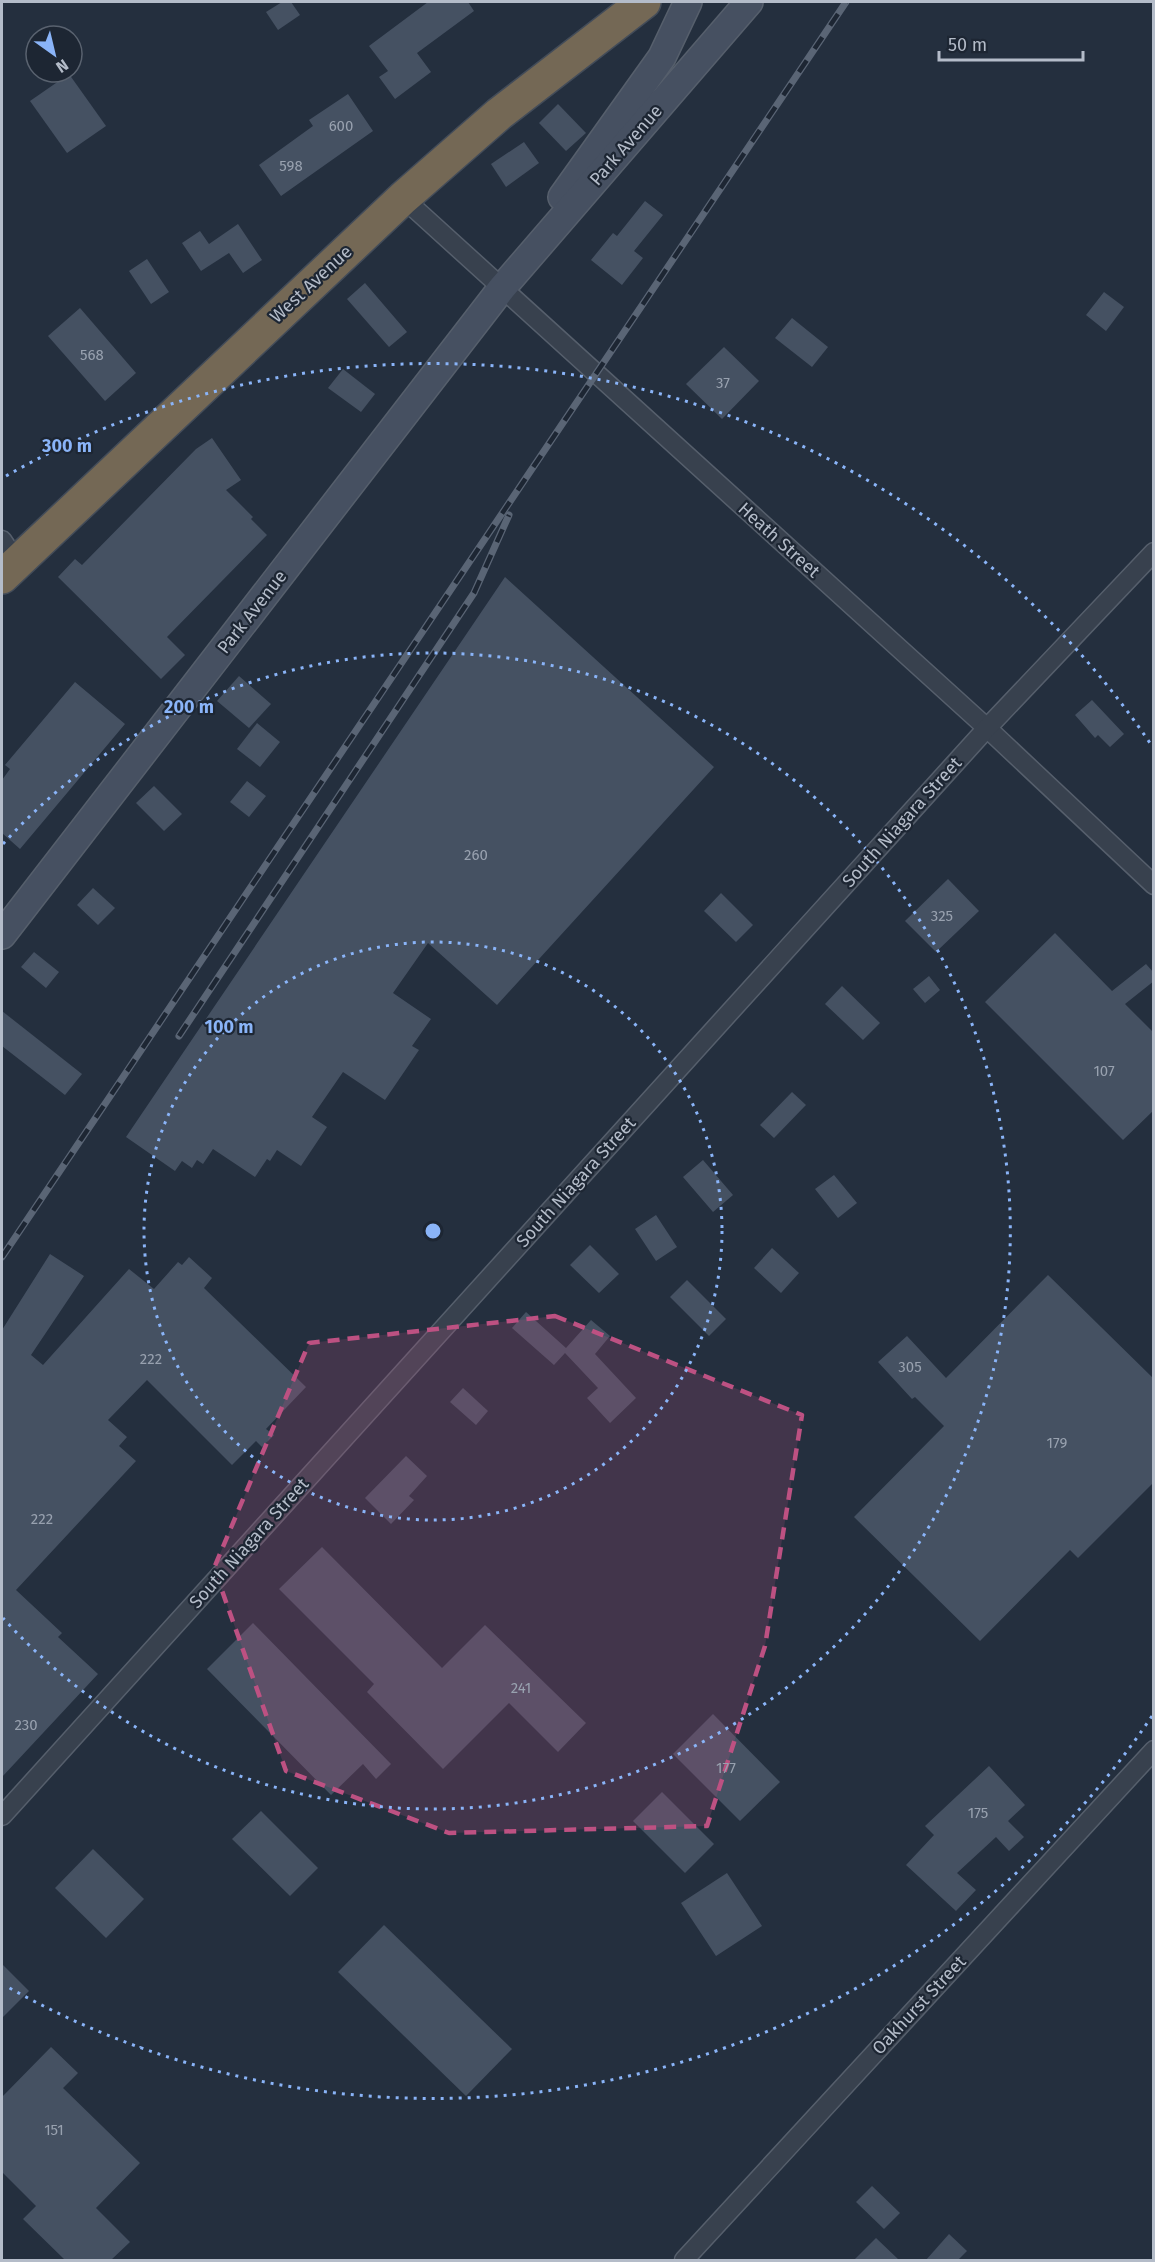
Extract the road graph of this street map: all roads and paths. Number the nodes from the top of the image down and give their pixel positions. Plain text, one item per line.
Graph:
1 (688, 2) edge
2 (749, 2) edge
3 (642, 4) edge
4 (402, 198) junction
5 (502, 288) junction
6 (1154, 552) edge
7 (7, 560) edge
8 (987, 728) junction
9 (1154, 885) edge
10 (2, 935) edge
11 (1154, 1750) edge
12 (2, 1816) edge
13 (684, 2260) edge

1 - 5 main road, Park Avenue
2 - 5 main road, Park Avenue
3 - 4 highway, West Avenue
4 - 5 street, Heath Street
4 - 7 highway, West Avenue
5 - 8 street, Heath Street
5 - 10 main road, Park Avenue
6 - 8 street, South Niagara Street
8 - 9 street, Heath Street
8 - 12 street, South Niagara Street
11 - 13 street, Oakhurst Street

